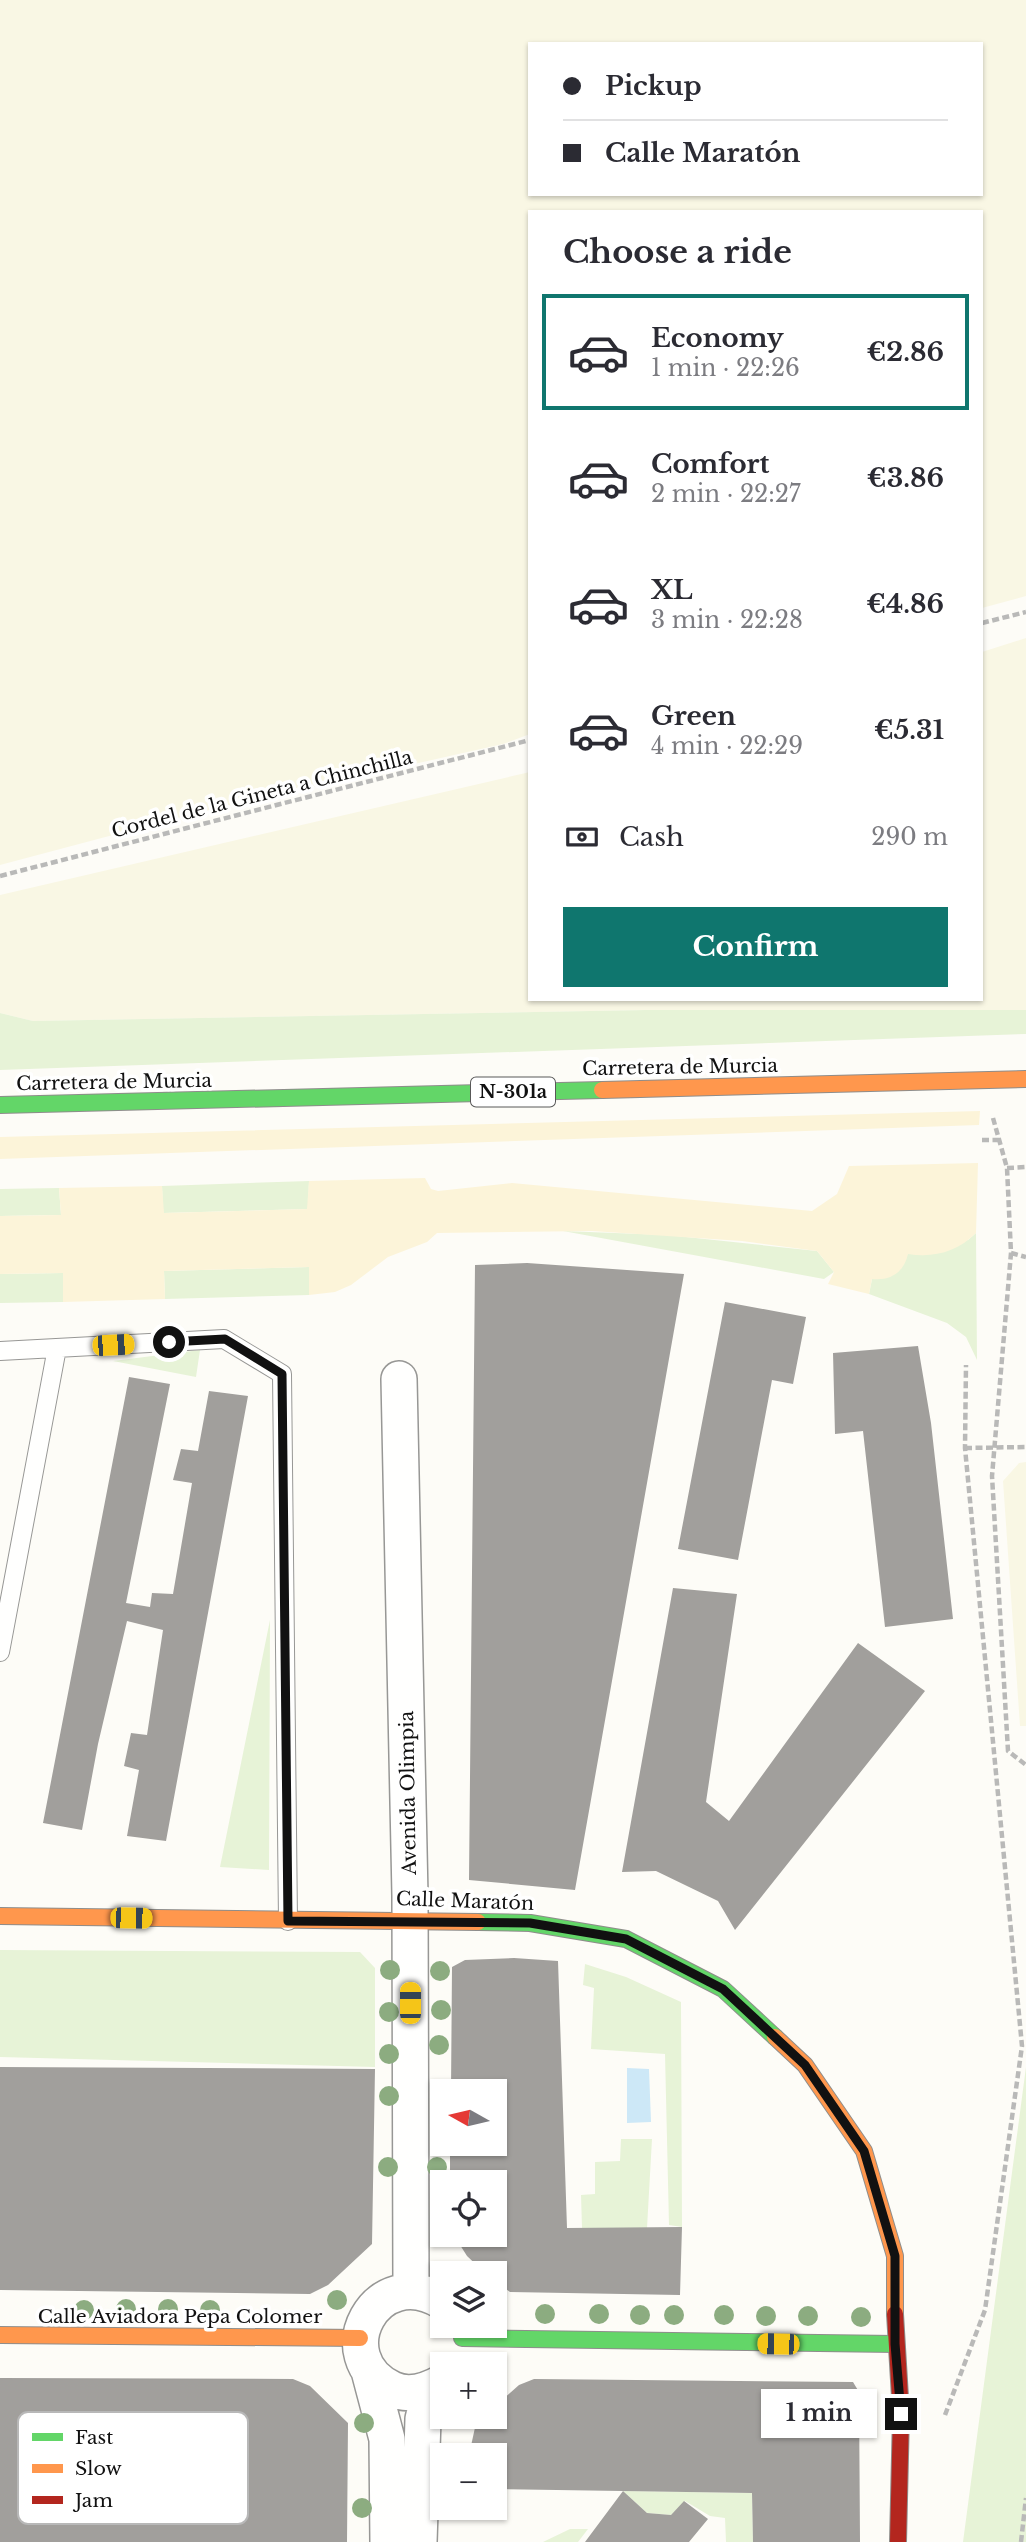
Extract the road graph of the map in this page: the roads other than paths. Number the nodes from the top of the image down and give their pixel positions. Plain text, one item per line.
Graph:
1 (1026, 1079) edge
2 (0, 1105) edge
3 (57, 1348) junction
4 (0, 1351) edge
5 (399, 1379) dead end
6 (0, 1652) edge
7 (0, 1916) edge
8 (409, 1920) junction
9 (288, 1921) junction
10 (411, 2290) junction
11 (430, 2294) edge
12 (0, 2335) edge
13 (459, 2343) edge
14 (895, 2344) junction
15 (365, 2354) junction
16 (430, 2388) edge
17 (430, 2401) edge
18 (388, 2542) edge
19 (419, 2542) edge
20 (898, 2542) edge

1 - 2 main road, Carretera de Murcia / N-301a
3 - 4 lane
3 - 6 lane
3 - 9 lane
5 - 8 street, Avenida Olimpia
7 - 9 main road, Calle Maratón
8 - 9 main road, Calle Maratón
8 - 10 street, Avenida Olimpia
8 - 14 main road, Calle Maratón
10 - 11 street
10 - 15 street
12 - 15 main road, Calle Aviadora Pepa Colomer
13 - 14 main road
14 - 20 main road, Calle Maratón
15 - 16 street
15 - 18 street
17 - 19 street

